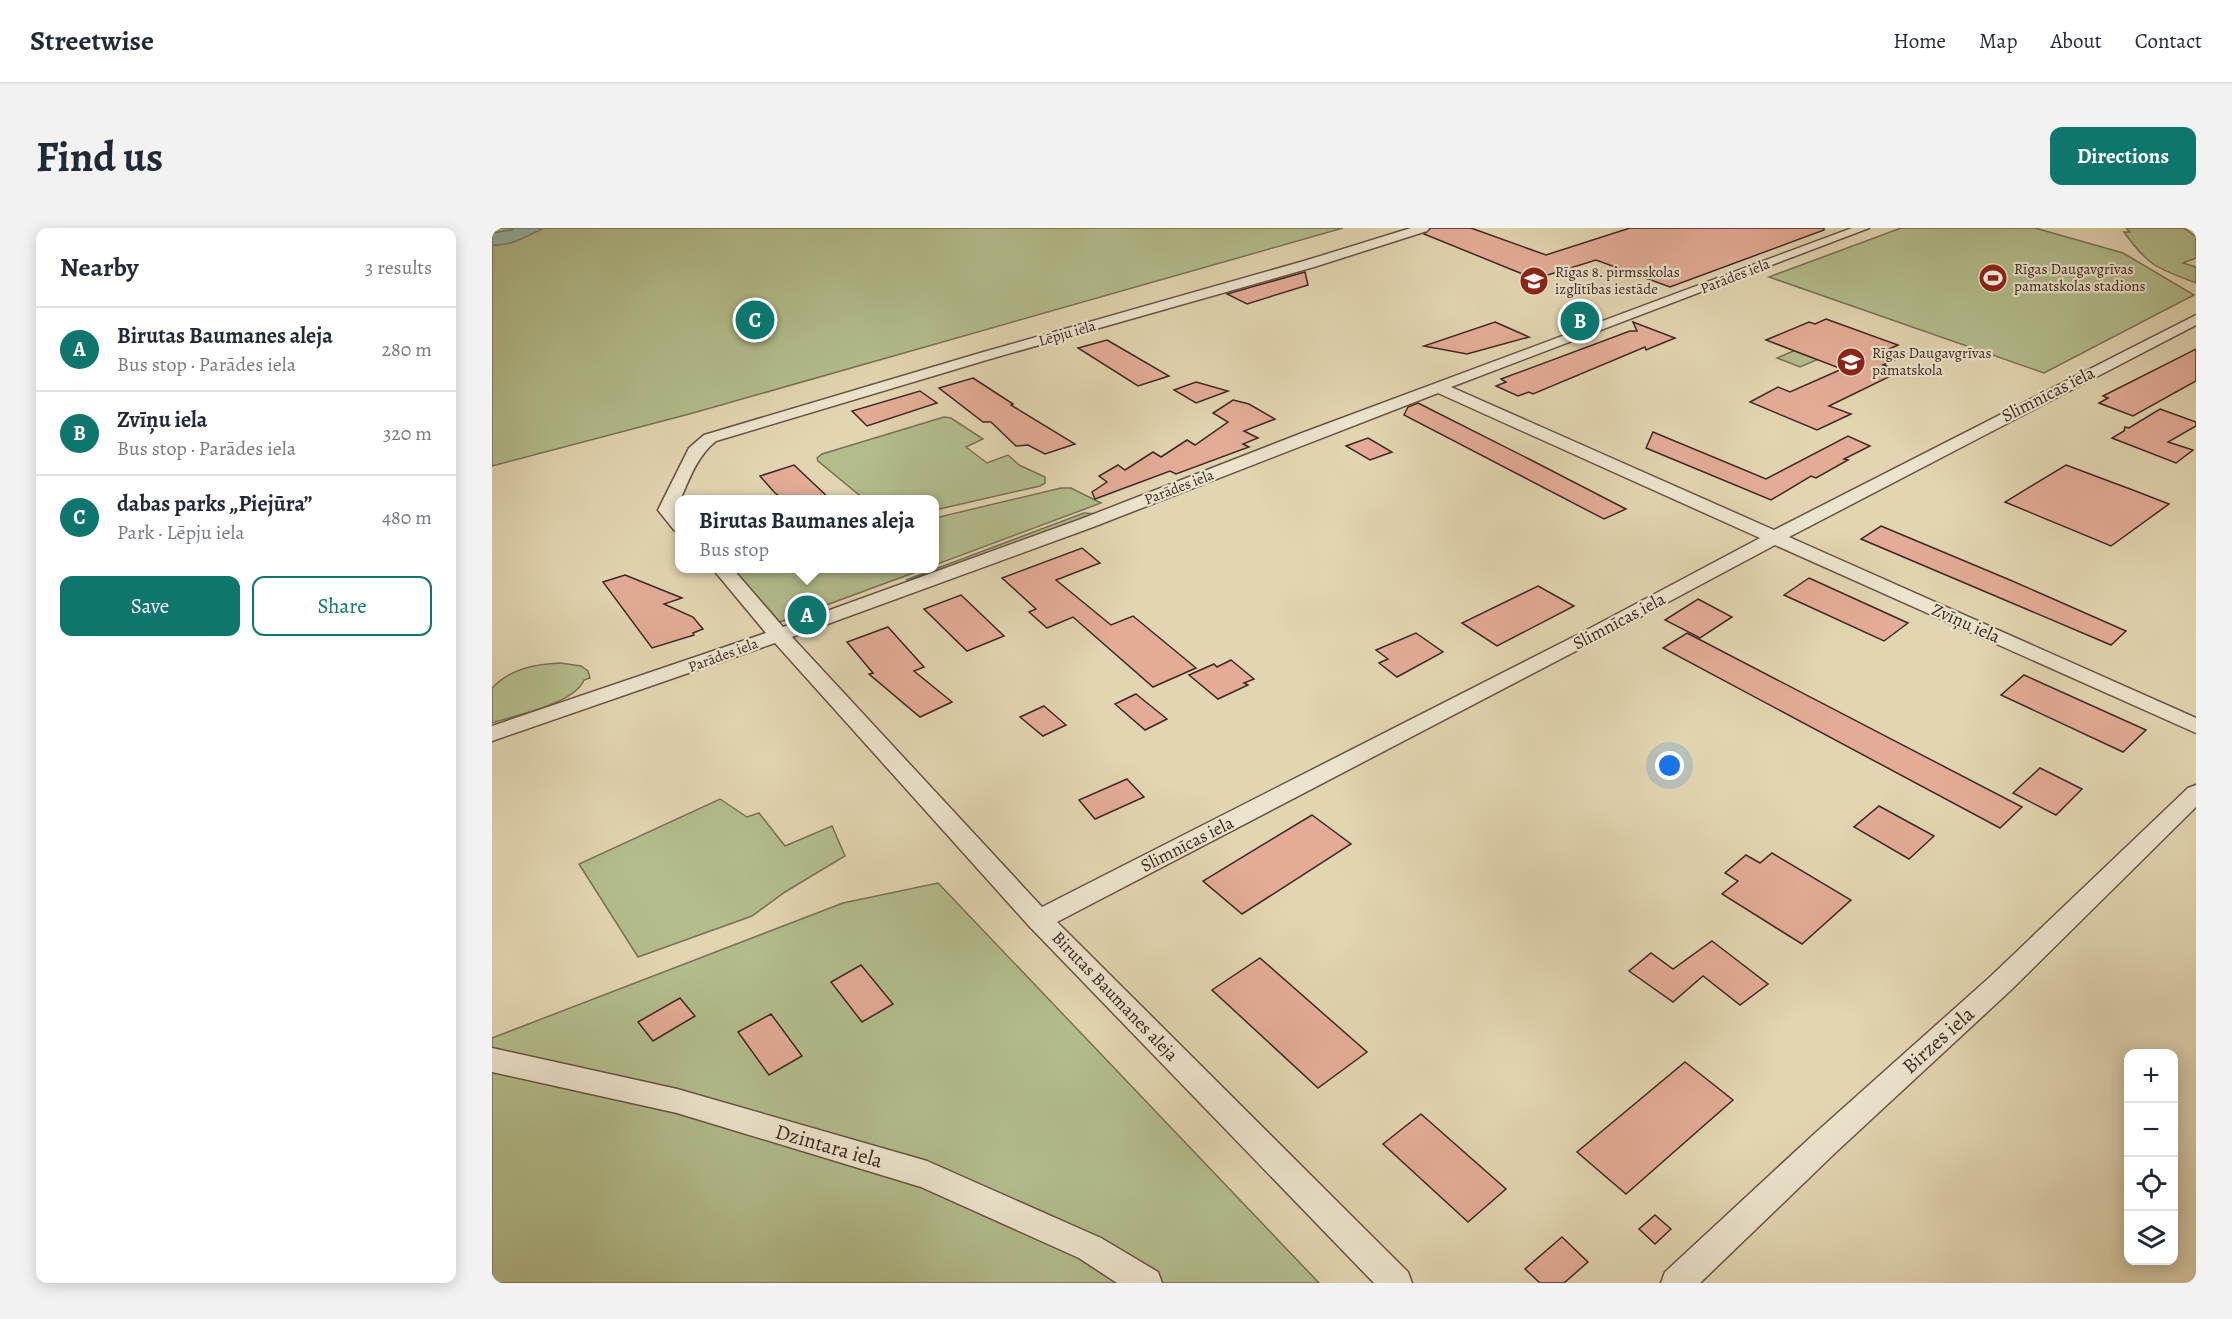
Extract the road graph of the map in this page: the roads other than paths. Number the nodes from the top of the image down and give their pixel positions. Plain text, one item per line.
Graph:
1 (1423, 228) edge
2 (1863, 228) edge
3 (2195, 320) edge
4 (1440, 388) junction
5 (675, 495) edge
6 (675, 496) edge
7 (675, 520) edge
8 (1775, 539) junction
9 (725, 573) edge
10 (779, 635) junction
11 (2196, 726) edge
12 (492, 734) edge
13 (2196, 793) edge
14 (1039, 920) junction
15 (492, 1060) edge
16 (1146, 1283) edge
17 (1396, 1283) edge
18 (1677, 1283) edge

1 - 5 street, Lēpju iela
2 - 4 street, Parādes iela
3 - 8 street, Slimnīcas iela
4 - 8 street, Zvīņu iela
4 - 10 street, Parādes iela
6 - 7 street, Lēpju iela
8 - 11 street, Zvīņu iela
8 - 14 street, Slimnīcas iela
9 - 10 street, Birutas Baumanes aleja
10 - 12 street, Parādes iela
10 - 14 street, Birutas Baumanes aleja
13 - 18 street, Birzes iela
14 - 17 street, Birutas Baumanes aleja
15 - 16 street, Dzintara iela

